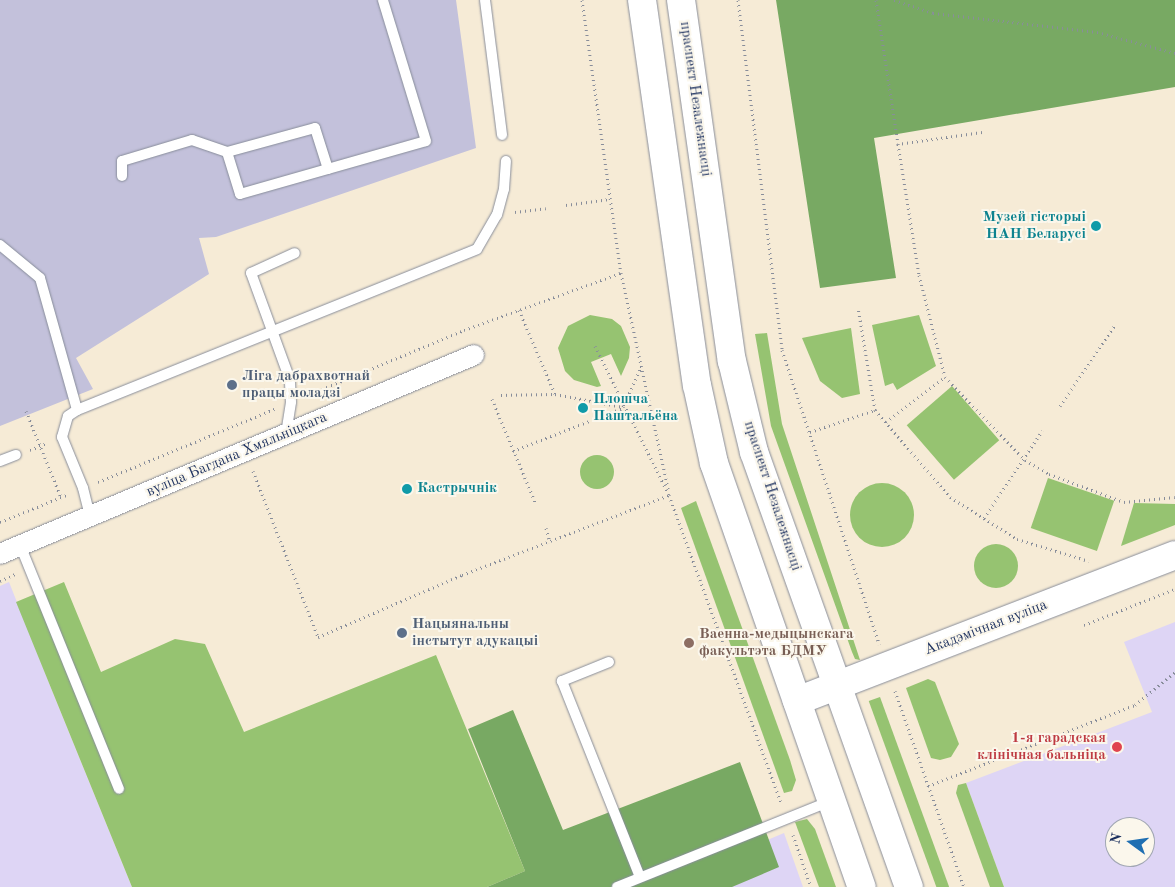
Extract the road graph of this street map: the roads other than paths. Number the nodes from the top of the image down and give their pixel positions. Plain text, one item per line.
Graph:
1 (382, 0) edge
2 (485, 0) edge
3 (642, 0) edge
4 (681, 0) edge
5 (502, 135) dead end
6 (227, 152) junction
7 (506, 161) dead end
8 (328, 169) junction
9 (122, 176) dead end
10 (0, 245) edge
11 (295, 254) dead end
12 (273, 330) junction
13 (474, 355) dead end
14 (77, 410) junction
15 (286, 434) junction
16 (16, 455) road end
17 (0, 461) edge
18 (90, 516) junction
19 (20, 545) junction
20 (0, 554) edge
21 (1175, 555) edge
22 (609, 662) dead end
23 (838, 686) junction
24 (797, 701) junction
25 (119, 789) dead end
26 (831, 801) junction
27 (640, 877) junction
28 (617, 887) edge
29 (862, 887) edge
30 (909, 887) edge

1 - 8 lane
2 - 5 lane
3 - 24 main road
4 - 23 main road, праспект Незалежнасці
6 - 8 lane
6 - 8 lane
6 - 9 lane
7 - 12 lane
10 - 14 lane
11 - 12 lane
12 - 14 lane
12 - 15 lane
13 - 15 street, вуліца Багдана Хмяльніцкага
14 - 18 lane
15 - 18 street, вуліца Багдана Хмяльніцкага
16 - 17 lane
18 - 19 street, вуліца Багдана Хмяльніцкага
19 - 20 street, вуліца Багдана Хмяльніцкага
19 - 25 lane
21 - 23 main road, Акадэмічная вуліца
22 - 27 lane
23 - 24 main road, Акадэмічная вуліца
23 - 30 main road, праспект Незалежнасці
24 - 26 main road
26 - 27 lane
26 - 29 main road
27 - 28 lane

